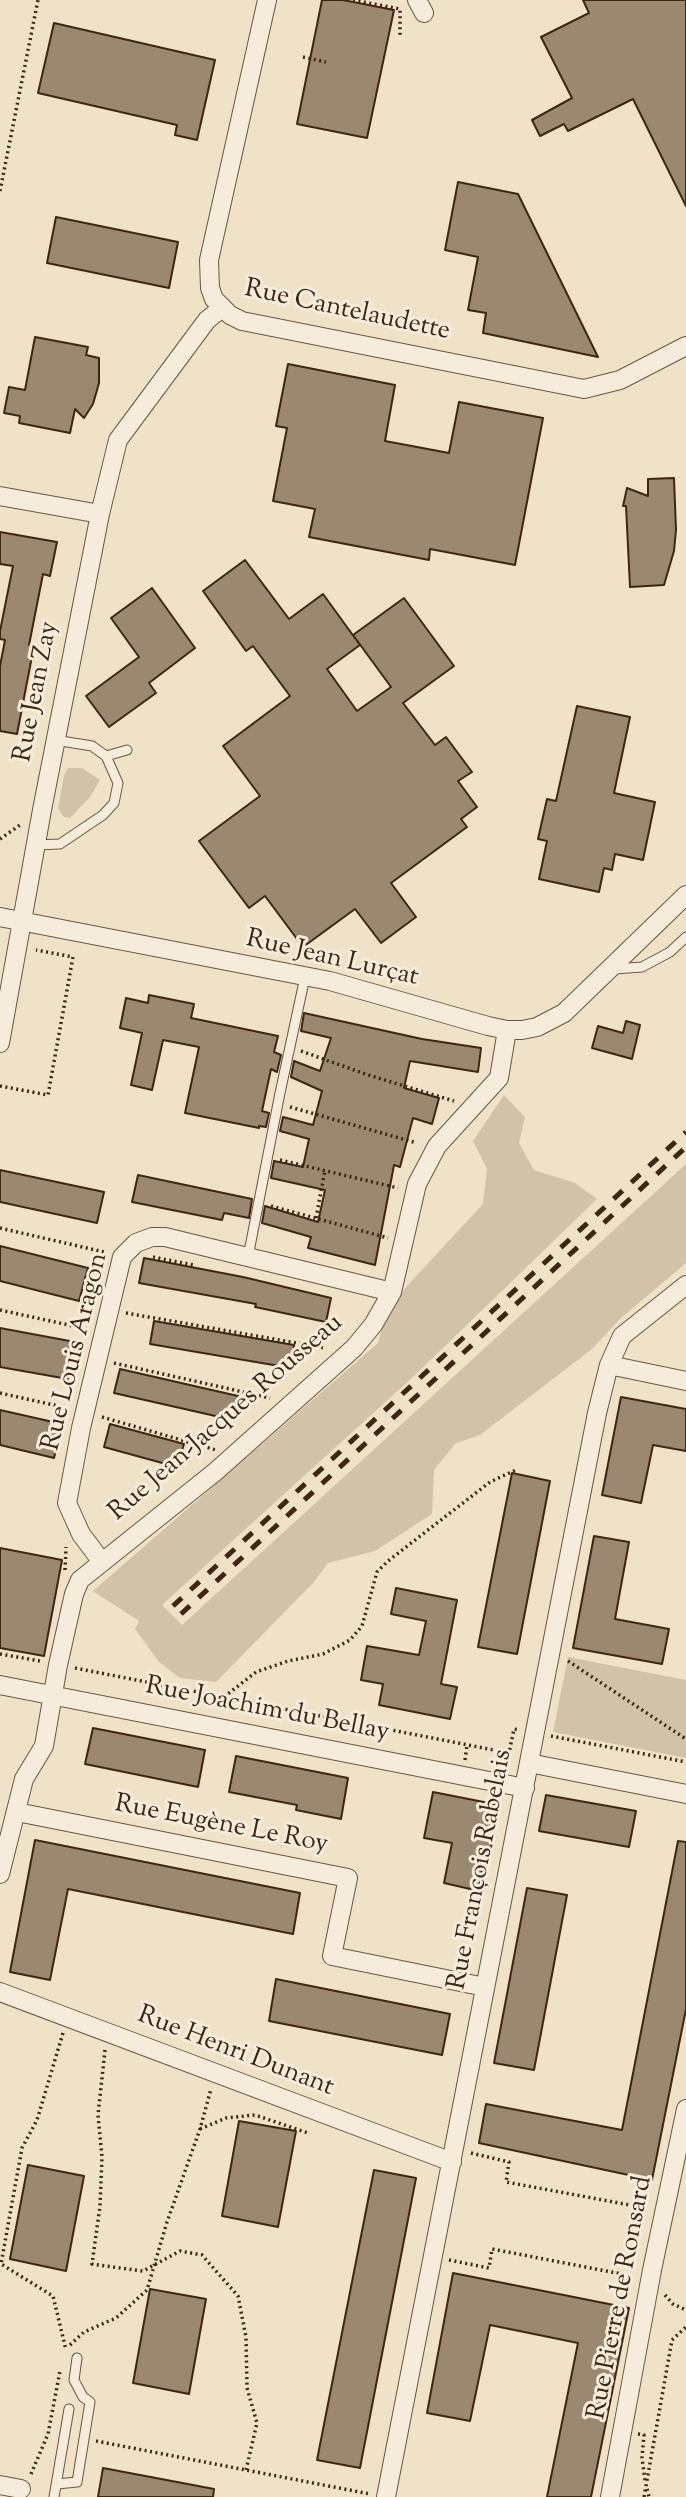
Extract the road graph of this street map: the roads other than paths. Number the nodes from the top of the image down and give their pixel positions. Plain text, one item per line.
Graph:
1 (267, 0) edge
2 (222, 308) junction
3 (686, 346) edge
4 (0, 496) edge
5 (100, 514) junction
6 (55, 740) junction
7 (127, 750) dead end
8 (106, 756) junction
9 (35, 845) junction
10 (686, 895) edge
11 (0, 917) edge
12 (22, 922) junction
13 (686, 937) edge
14 (609, 969) junction
15 (306, 977) junction
16 (507, 1030) junction
17 (0, 1043) edge
18 (248, 1257) junction
19 (686, 1285) edge
20 (392, 1292) junction
21 (608, 1365) junction
22 (686, 1381) edge
23 (102, 1562) junction
24 (0, 1685) edge
25 (53, 1696) junction
26 (529, 1763) junction
27 (525, 1788) junction
28 (686, 1794) edge
29 (17, 1812) junction
30 (0, 1874) edge
31 (485, 1987) junction
32 (0, 1992) edge
33 (686, 2109) edge
34 (452, 2162) junction
35 (77, 2358) dead end
36 (69, 2409) dead end
37 (57, 2484) junction
38 (0, 2485) edge
39 (21, 2489) road end
40 (54, 2497) edge
41 (386, 2497) edge
42 (610, 2497) edge

1 - 2 street, Rue Cantelaudette
2 - 3 street, Rue Cantelaudette
2 - 5 street, Rue Jean Zay
4 - 5 street
5 - 6 street, Rue Jean Zay
6 - 8 lane
6 - 9 street, Rue Jean Zay
7 - 8 lane
8 - 9 lane
9 - 12 street, Rue Jean Zay
10 - 14 street, Rue Jean Lurçat
11 - 12 street, Rue Jean Lurçat
12 - 15 street, Rue Jean Lurçat
12 - 17 street, Rue Jean Zay
13 - 14 lane
14 - 16 street, Rue Jean Lurçat
15 - 16 street, Rue Jean Lurçat
15 - 18 lane
16 - 20 street, Rue Jean-Jacques Rousseau
18 - 20 street, Rue Louis Aragon
18 - 23 street, Rue Louis Aragon
19 - 21 street, Rue François Rabelais
20 - 23 street, Rue Jean-Jacques Rousseau
21 - 22 street
21 - 26 street, Rue François Rabelais
23 - 25 street, Rue Jean-Jacques Rousseau
24 - 25 street, Rue Joachim du Bellay
25 - 27 street, Rue Joachim du Bellay
25 - 29 street, Rue Jean-Jacques Rousseau
26 - 27 street, Rue François Rabelais
26 - 28 street
27 - 31 street, Rue François Rabelais
29 - 30 street, Rue Jean-Jacques Rousseau
29 - 31 street, Rue Eugène Le Roy
31 - 34 street, Rue François Rabelais
32 - 34 street, Rue Henri Dunant
33 - 42 street, Rue Pierre de Ronsard
34 - 41 street, Rue François Rabelais
35 - 37 lane
36 - 37 lane
37 - 40 lane
38 - 39 street

